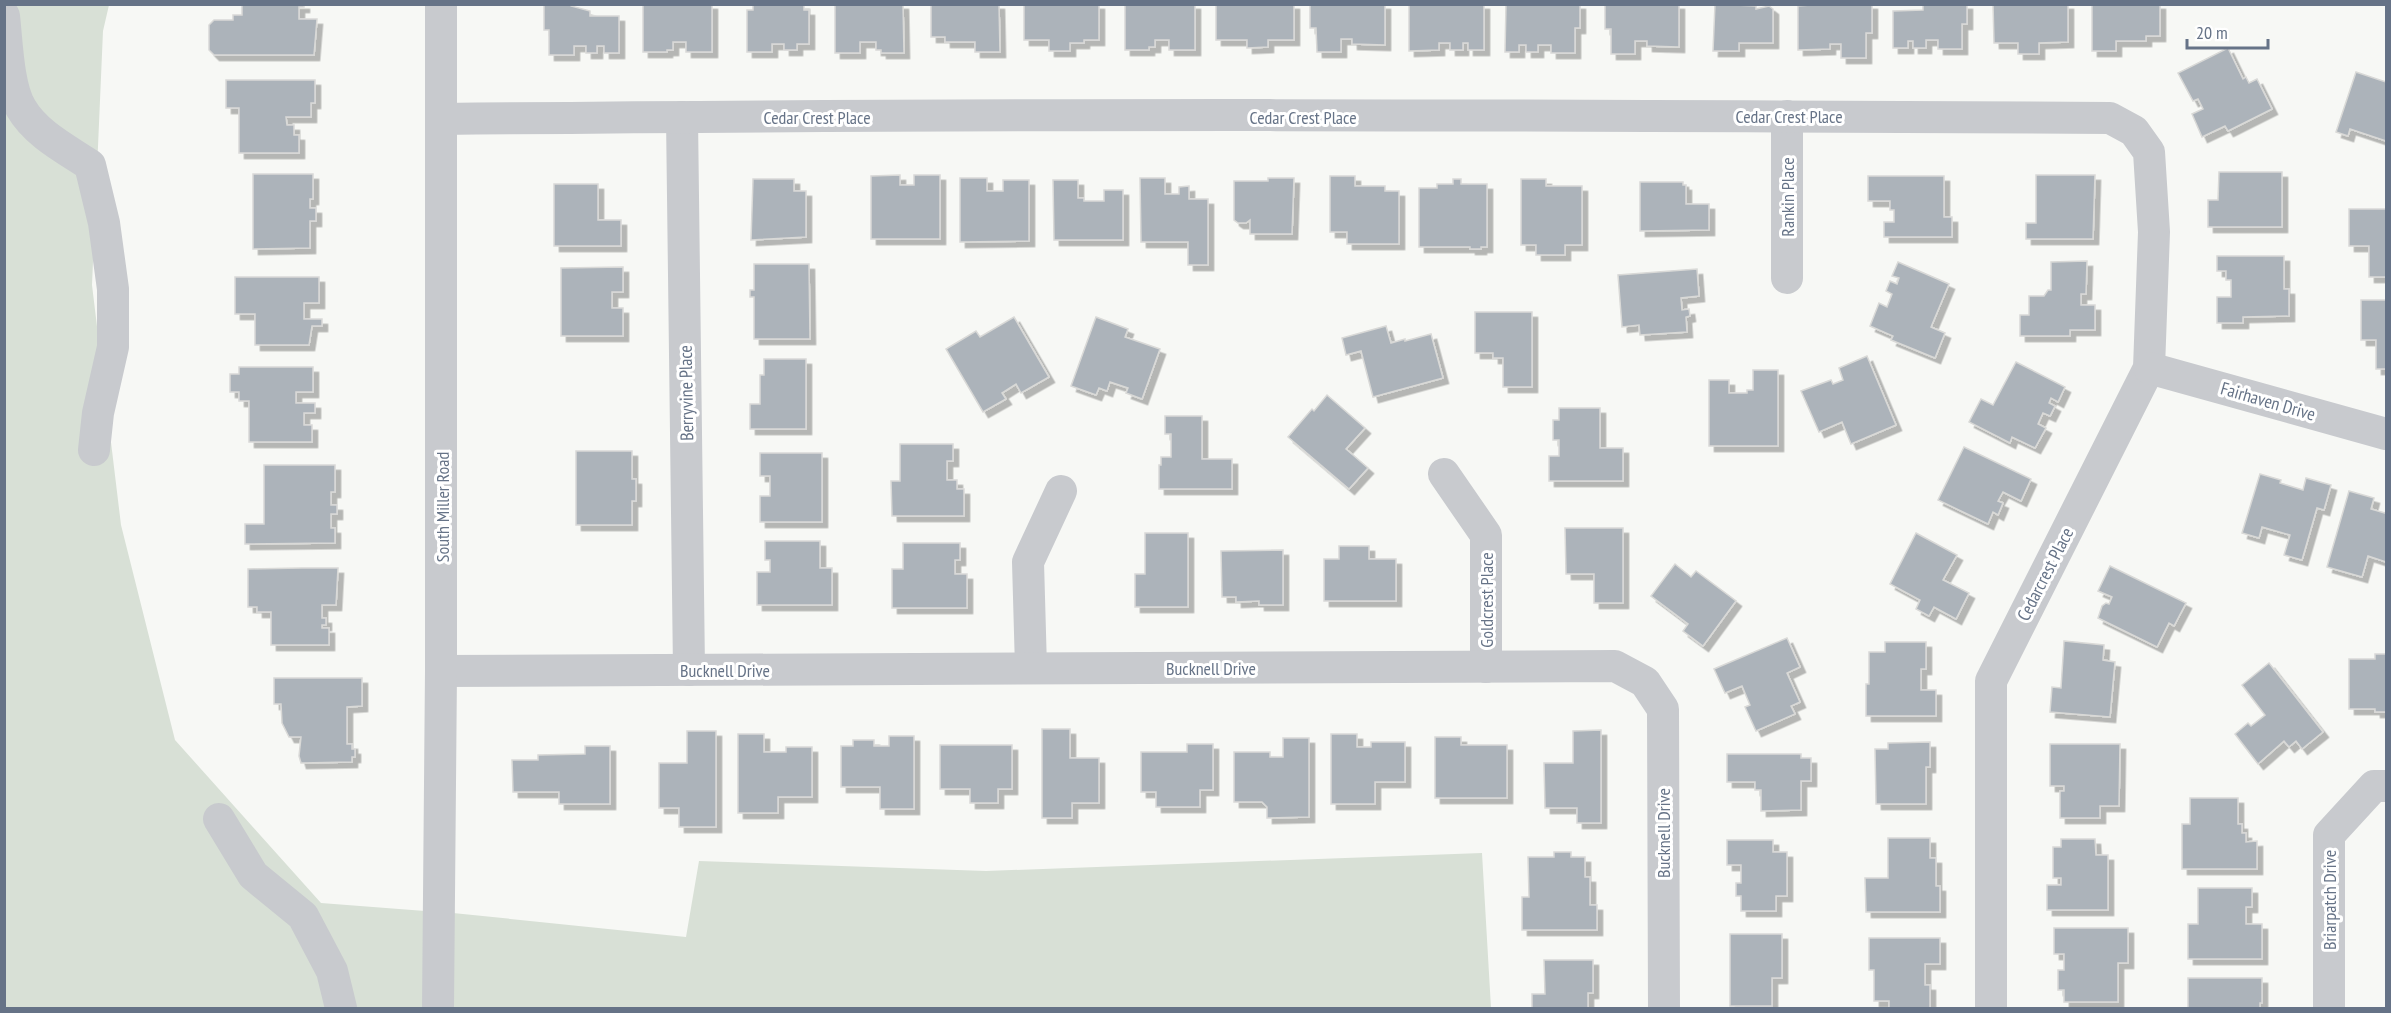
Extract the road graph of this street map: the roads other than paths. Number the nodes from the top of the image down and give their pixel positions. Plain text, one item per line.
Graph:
1 (441, 4) edge
2 (4, 16) edge
3 (1787, 116) junction
4 (682, 117) junction
5 (442, 119) junction
6 (2149, 152) joint
7 (1787, 278) dead end
8 (2149, 368) junction
9 (2386, 434) edge
10 (94, 450) dead end
11 (1444, 474) dead end
12 (1061, 491) dead end
13 (1486, 667) junction
14 (1031, 668) junction
15 (689, 670) junction
16 (441, 671) junction
17 (2386, 786) edge
18 (219, 819) dead end
19 (341, 1008) edge
20 (438, 1008) edge
21 (1664, 1008) edge
22 (1991, 1008) edge
23 (2329, 1008) edge

1 - 5 street, South Miller Road
2 - 10 street
3 - 4 street, Cedar Crest Place
3 - 6 street, Cedar Crest Place
3 - 7 street, Rankin Place
4 - 5 street, Cedar Crest Place
4 - 15 street, Berryvine Place
5 - 16 street, South Miller Road
6 - 8 street, Cedarcrest Place
8 - 9 street, Fairhaven Drive
8 - 22 street, Cedarcrest Place
11 - 13 street, Goldcrest Place
12 - 14 street
13 - 14 street, Bucknell Drive
13 - 21 street, Bucknell Drive
14 - 15 street, Bucknell Drive
15 - 16 street, Bucknell Drive
16 - 20 street, South Miller Road
17 - 23 street, Briarpatch Drive
18 - 19 street

